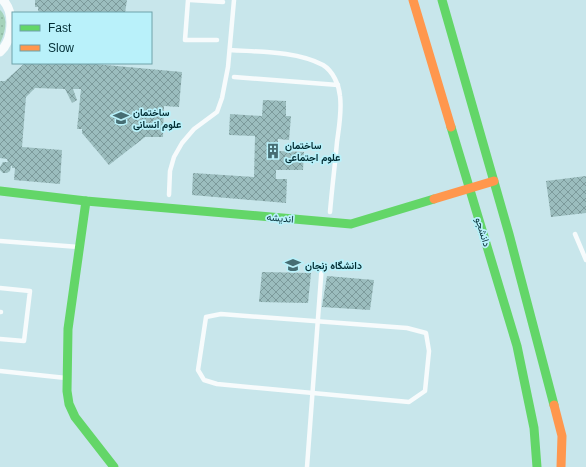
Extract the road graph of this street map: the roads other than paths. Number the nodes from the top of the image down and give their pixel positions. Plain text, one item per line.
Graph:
1 (3, 0) edge
2 (189, 0) edge
3 (234, 0) edge
4 (414, 0) edge
5 (442, 0) edge
6 (223, 2) dead end
7 (217, 40) dead end
8 (230, 50) junction
9 (0, 52) edge
10 (234, 77) dead end
11 (338, 85) junction
12 (494, 181) junction
13 (470, 188) junction
14 (0, 191) edge
15 (170, 195) dead end
16 (86, 201) junction
17 (330, 212) dead end
18 (575, 234) dead end
19 (0, 241) edge
20 (79, 247) junction
21 (586, 260) edge
22 (322, 264) dead end
23 (0, 288) edge
24 (318, 321) junction
25 (0, 339) edge
26 (0, 372) edge
27 (68, 378) junction
28 (313, 393) junction
29 (114, 467) edge
30 (307, 467) edge
31 (537, 467) edge
32 (561, 467) edge

1 - 9 street
2 - 6 lane
2 - 7 lane
3 - 8 lane
4 - 13 main road, دانشجو
5 - 12 main road
8 - 11 lane
8 - 15 lane
10 - 11 lane
11 - 17 lane
12 - 13 main road, اندیشه
12 - 32 main road
13 - 16 main road, اندیشه
13 - 31 main road, دانشجو
14 - 16 main road, اندیشه
16 - 20 main road
18 - 21 lane
19 - 20 lane
20 - 27 main road
22 - 24 lane
23 - 25 lane
24 - 28 lane
24 - 28 lane
24 - 28 lane
26 - 27 lane
27 - 29 main road
28 - 30 lane

